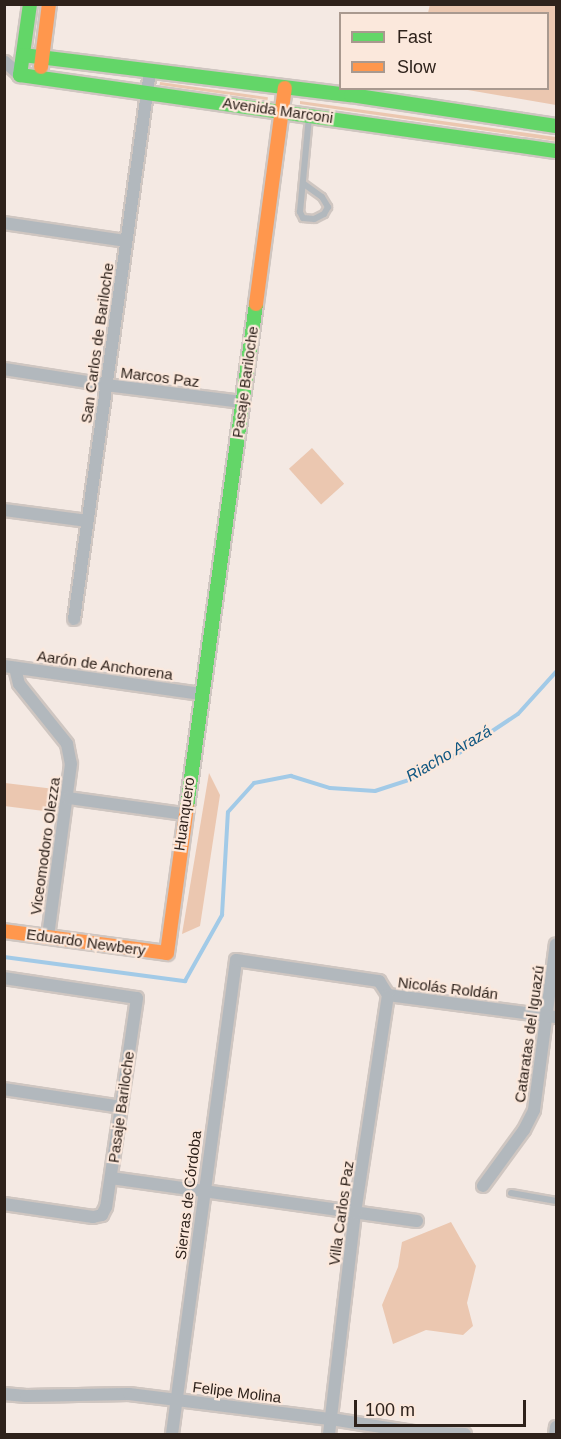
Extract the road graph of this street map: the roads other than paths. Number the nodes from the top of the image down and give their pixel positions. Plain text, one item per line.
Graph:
1 (30, 4) edge
2 (49, 4) edge
3 (23, 55) junction
4 (42, 57) junction
5 (5, 62) edge
6 (150, 71) junction
7 (20, 75) junction
8 (39, 78) junction
9 (285, 88) junction
10 (147, 92) junction
11 (282, 110) junction
12 (309, 114) junction
13 (556, 126) edge
14 (556, 151) edge
15 (304, 184) junction
16 (4, 223) edge
17 (126, 241) junction
18 (4, 369) edge
19 (106, 385) junction
20 (242, 402) junction
21 (4, 510) edge
22 (87, 521) junction
23 (74, 619) dead end
24 (10, 667) edge
25 (203, 676) joint
26 (201, 694) junction
27 (68, 798) junction
28 (184, 814) junction
29 (4, 931) edge
30 (48, 937) junction
31 (556, 944) edge
32 (166, 953) joint
33 (236, 960) joint
34 (4, 978) edge
35 (388, 995) junction
36 (552, 1016) edge
37 (4, 1089) edge
38 (121, 1107) junction
39 (111, 1178) junction
40 (483, 1186) dead end
41 (203, 1193) junction
42 (511, 1193) dead end
43 (556, 1201) edge
44 (4, 1204) edge
45 (355, 1213) junction
46 (417, 1221) dead end
47 (4, 1394) edge
48 (178, 1399) junction
49 (331, 1419) junction
50 (556, 1427) edge
51 (172, 1434) edge
52 (329, 1434) edge
53 (465, 1434) edge
54 (555, 1434) edge

1 - 3 main road
2 - 4 main road
3 - 4 main road, Avenida Marconi
3 - 5 street, Avenida Marconi
3 - 7 main road
4 - 6 main road, Avenida Marconi
4 - 8 main road
5 - 7 street, Avenida Marconi
6 - 9 main road, Avenida Marconi
6 - 10 street, San Carlos de Bariloche
7 - 8 main road, Avenida Marconi
8 - 10 main road, Avenida Marconi
9 - 11 main road, Pasaje Bariloche
9 - 13 main road, Avenida Marconi
10 - 11 main road, Avenida Marconi
10 - 17 street, San Carlos de Bariloche
11 - 12 main road, Avenida Marconi
11 - 20 main road, Pasaje Bariloche
12 - 14 main road, Avenida Marconi
12 - 15 lane
15 - 15 lane
16 - 17 street
17 - 19 street, San Carlos de Bariloche
18 - 19 street, Marcos Paz
19 - 20 street, Marcos Paz
19 - 22 street, San Carlos de Bariloche
20 - 25 main road, Pasaje Bariloche
21 - 22 street
22 - 23 street, San Carlos de Bariloche
24 - 26 street, Aarón de Anchorena
24 - 27 street, Viceomodoro Olezza
25 - 26 main road, Huanquero
26 - 28 main road, Huanquero
27 - 28 street
27 - 30 street, Viceomodoro Olezza
28 - 32 main road, Huanquero
29 - 30 main road, Eduardo Newbery
30 - 32 main road, Eduardo Newbery
31 - 36 street, Cataratas del Iguazú
33 - 35 street, Nicolás Roldán
33 - 41 street, Sierras de Córdoba
34 - 38 street, Pasaje Bariloche
35 - 36 street, Nicolás Roldán
35 - 45 street, Villa Carlos Paz
36 - 40 street, Cataratas del Iguazú
37 - 38 street
38 - 39 street, Pasaje Bariloche
39 - 41 street
39 - 44 street, Pasaje Bariloche
41 - 45 street
41 - 48 street, Sierras de Córdoba
42 - 43 lane
45 - 46 street
45 - 49 street, Villa Carlos Paz
47 - 48 street, Felipe Molina
48 - 49 street, Felipe Molina
48 - 51 street, Sierras de Córdoba
49 - 52 street, Villa Carlos Paz
49 - 53 street, Felipe Molina
50 - 54 street

